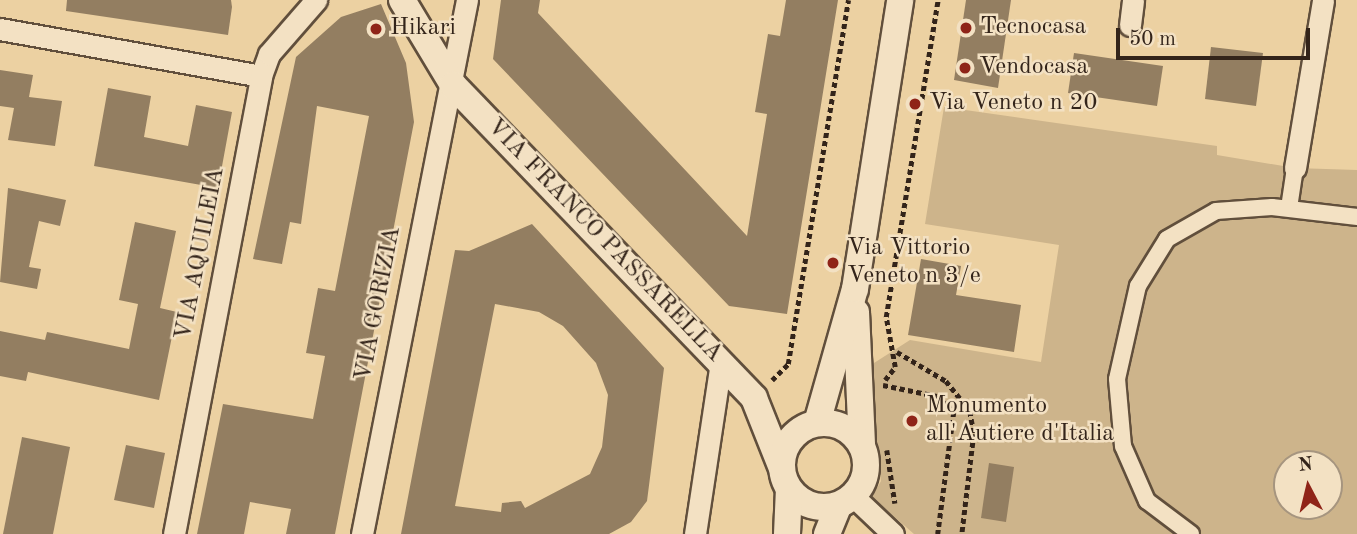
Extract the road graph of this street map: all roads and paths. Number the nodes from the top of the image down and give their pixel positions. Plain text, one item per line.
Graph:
1 (316, 0) edge
2 (402, 0) edge
3 (467, 0) edge
4 (848, 0) edge
5 (900, 0) edge
6 (937, 0) edge
7 (1133, 0) edge
8 (1323, 0) edge
9 (1130, 25) dead end
10 (0, 29) edge
11 (261, 76) junction
12 (453, 85) junction
13 (1295, 168) joint
14 (1289, 208) junction
15 (1357, 216) edge
16 (855, 289) junction
17 (897, 352) junction
18 (721, 363) junction
19 (869, 382) junction
20 (880, 394) dead end
21 (754, 398) junction
22 (813, 424) junction
23 (873, 443) junction
24 (785, 477) junction
25 (846, 500) junction
26 (887, 528) edge
27 (174, 534) edge
28 (362, 534) edge
29 (695, 534) edge
30 (787, 534) edge
31 (827, 534) edge
32 (938, 534) edge
33 (962, 534) edge
34 (1191, 534) edge

1 - 11 street, VIA AQUILEIA
2 - 12 street, VIA FRANCO PASSARELLA
3 - 12 street, VIA GORIZIA
4 - 21 path
5 - 16 street
6 - 17 path
7 - 9 street
8 - 13 street
10 - 11 street
11 - 27 street, VIA AQUILEIA
12 - 18 street, VIA FRANCO PASSARELLA
12 - 28 street, VIA GORIZIA
13 - 14 street
14 - 15 street
14 - 34 street
16 - 19 street
16 - 22 street
17 - 19 path
17 - 33 path
18 - 21 street, VIA FRANCO PASSARELLA
18 - 29 street
19 - 20 path
19 - 23 street
19 - 32 path
21 - 22 street, VIA FRANCO PASSARELLA
21 - 24 street, VIA FRANCO PASSARELLA
22 - 23 street
22 - 24 street
23 - 25 street
23 - 26 path
24 - 25 street
24 - 30 street
25 - 26 street
25 - 31 street

